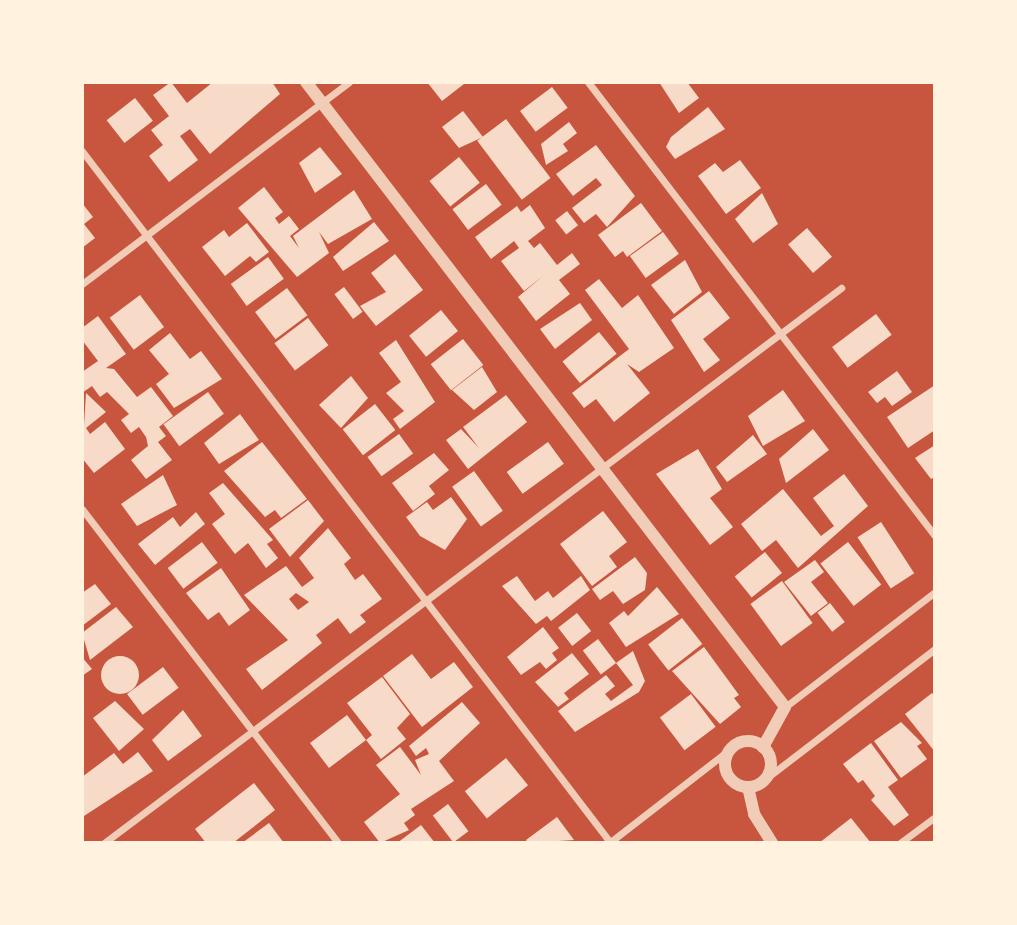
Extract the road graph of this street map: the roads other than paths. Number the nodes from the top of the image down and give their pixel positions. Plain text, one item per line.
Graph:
1 (306, 82) edge
2 (349, 82) edge
3 (588, 82) edge
4 (322, 103) junction
5 (82, 151) edge
6 (146, 235) junction
7 (82, 284) edge
8 (841, 288) dead end
9 (780, 334) junction
10 (602, 468) junction
11 (82, 509) edge
12 (935, 536) edge
13 (935, 592) edge
14 (426, 601) junction
15 (935, 649) edge
16 (785, 707) junction
17 (253, 731) junction
18 (734, 746) junction
19 (763, 747) junction
20 (764, 780) junction
21 (748, 787) junction
22 (935, 817) edge
23 (609, 842) edge
24 (104, 843) edge
25 (338, 843) edge
26 (772, 843) edge
27 (900, 843) edge

1 - 4 street
2 - 4 street
3 - 9 street
4 - 6 street
4 - 10 street
5 - 6 street
6 - 7 street
6 - 14 street
8 - 9 street
9 - 10 street
9 - 12 street
10 - 14 street
10 - 16 street
11 - 17 street
13 - 16 street
14 - 17 street
14 - 23 street
15 - 20 street
16 - 19 street
17 - 24 street
17 - 25 street
18 - 19 street
18 - 21 street
18 - 23 street
19 - 20 street
20 - 21 street
21 - 26 street
22 - 27 street

